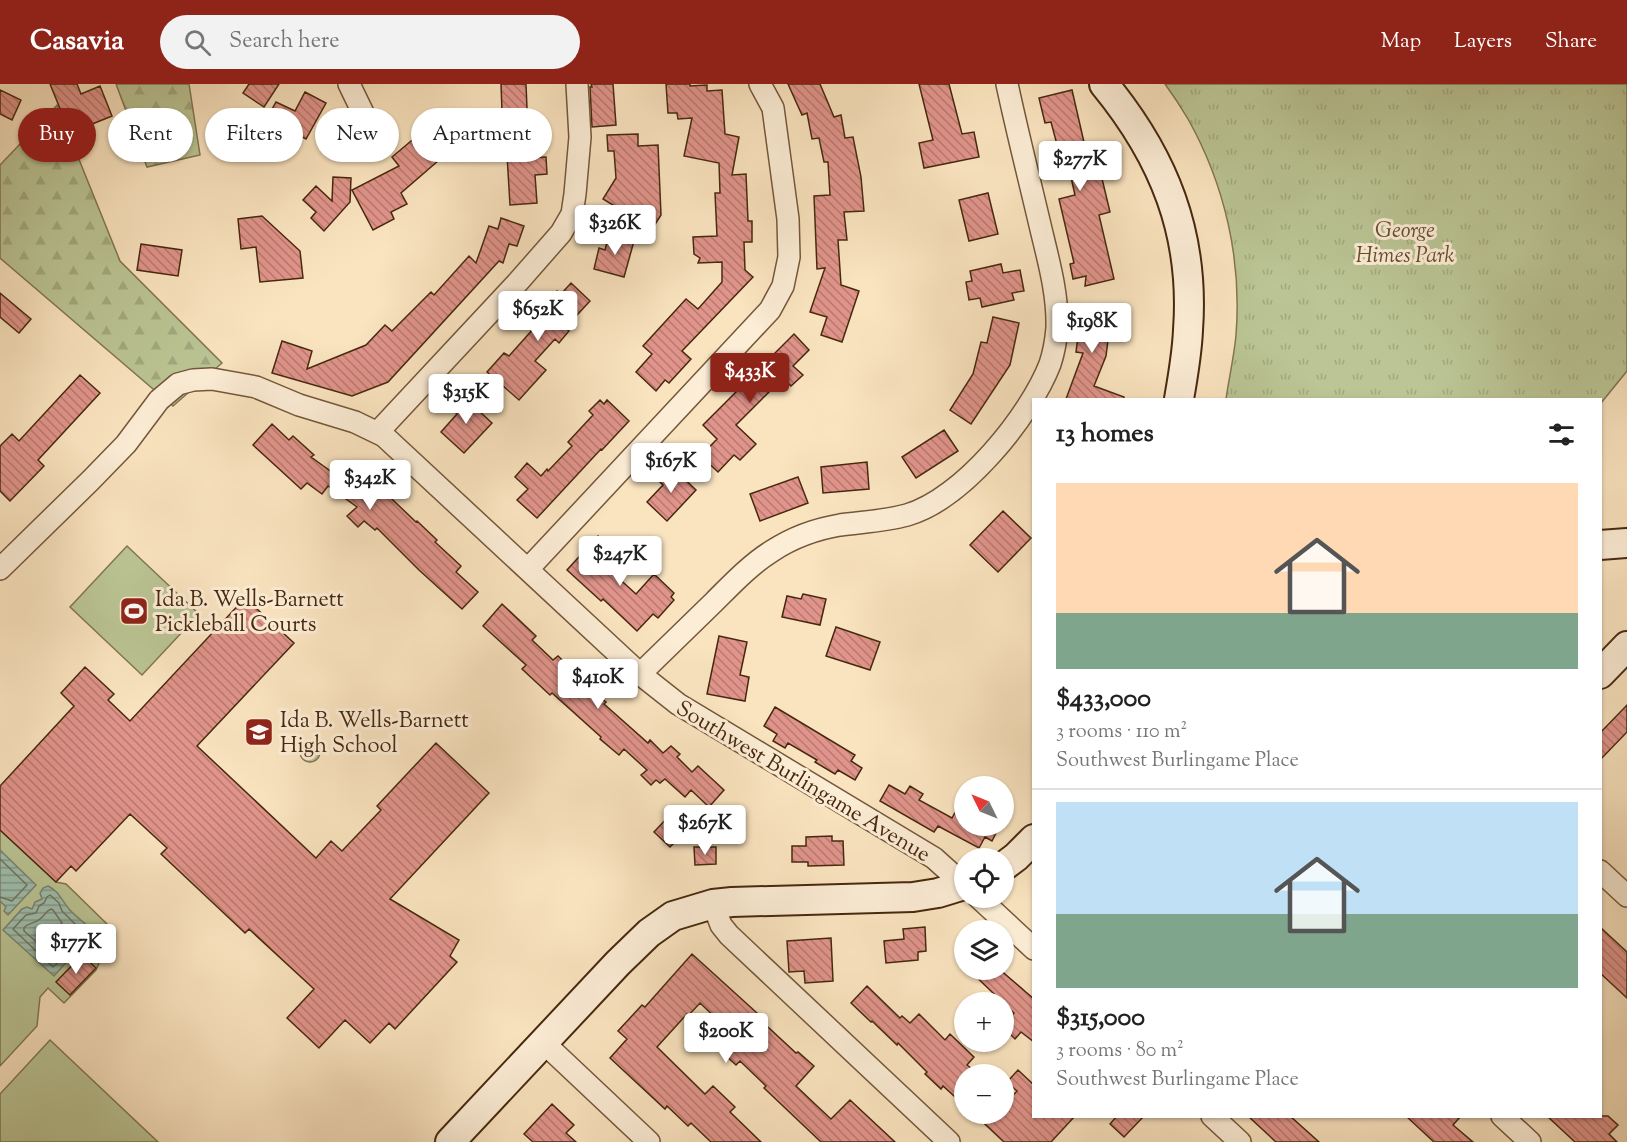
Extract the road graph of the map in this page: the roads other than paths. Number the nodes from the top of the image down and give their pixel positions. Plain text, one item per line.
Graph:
1 (349, 84) edge
2 (577, 84) edge
3 (760, 84) edge
4 (1007, 84) edge
5 (1104, 84) edge
6 (361, 108) edge
7 (1032, 398) edge
8 (1032, 398) edge
9 (1179, 398) edge
10 (378, 432) junction
11 (1627, 543) edge
12 (1602, 545) edge
13 (528, 568) junction
14 (0, 569) edge
15 (1627, 646) edge
16 (1602, 672) edge
17 (640, 674) junction
18 (1032, 840) edge
19 (1014, 858) edge
20 (1602, 873) edge
21 (954, 876) edge
22 (954, 888) edge
23 (1627, 896) edge
24 (714, 904) junction
25 (990, 908) edge
26 (1032, 947) edge
27 (544, 1043) junction
28 (1214, 1118) edge
29 (1504, 1118) edge
30 (450, 1142) edge
31 (649, 1142) edge
32 (949, 1142) edge
33 (1240, 1142) edge
34 (1530, 1142) edge

1 - 6 street
2 - 10 street
3 - 13 street
4 - 7 street
5 - 9 street
8 - 17 street
10 - 13 street, Southwest Burlingame Avenue
10 - 14 street, Southwest Burlingame Avenue
11 - 12 street
13 - 17 street, Southwest Burlingame Avenue
15 - 16 street
17 - 21 street, Southwest Burlingame Avenue
18 - 19 street
20 - 23 street
22 - 24 street
24 - 27 street
24 - 32 street
25 - 26 street
27 - 30 street
27 - 31 street
28 - 33 street
29 - 34 street

